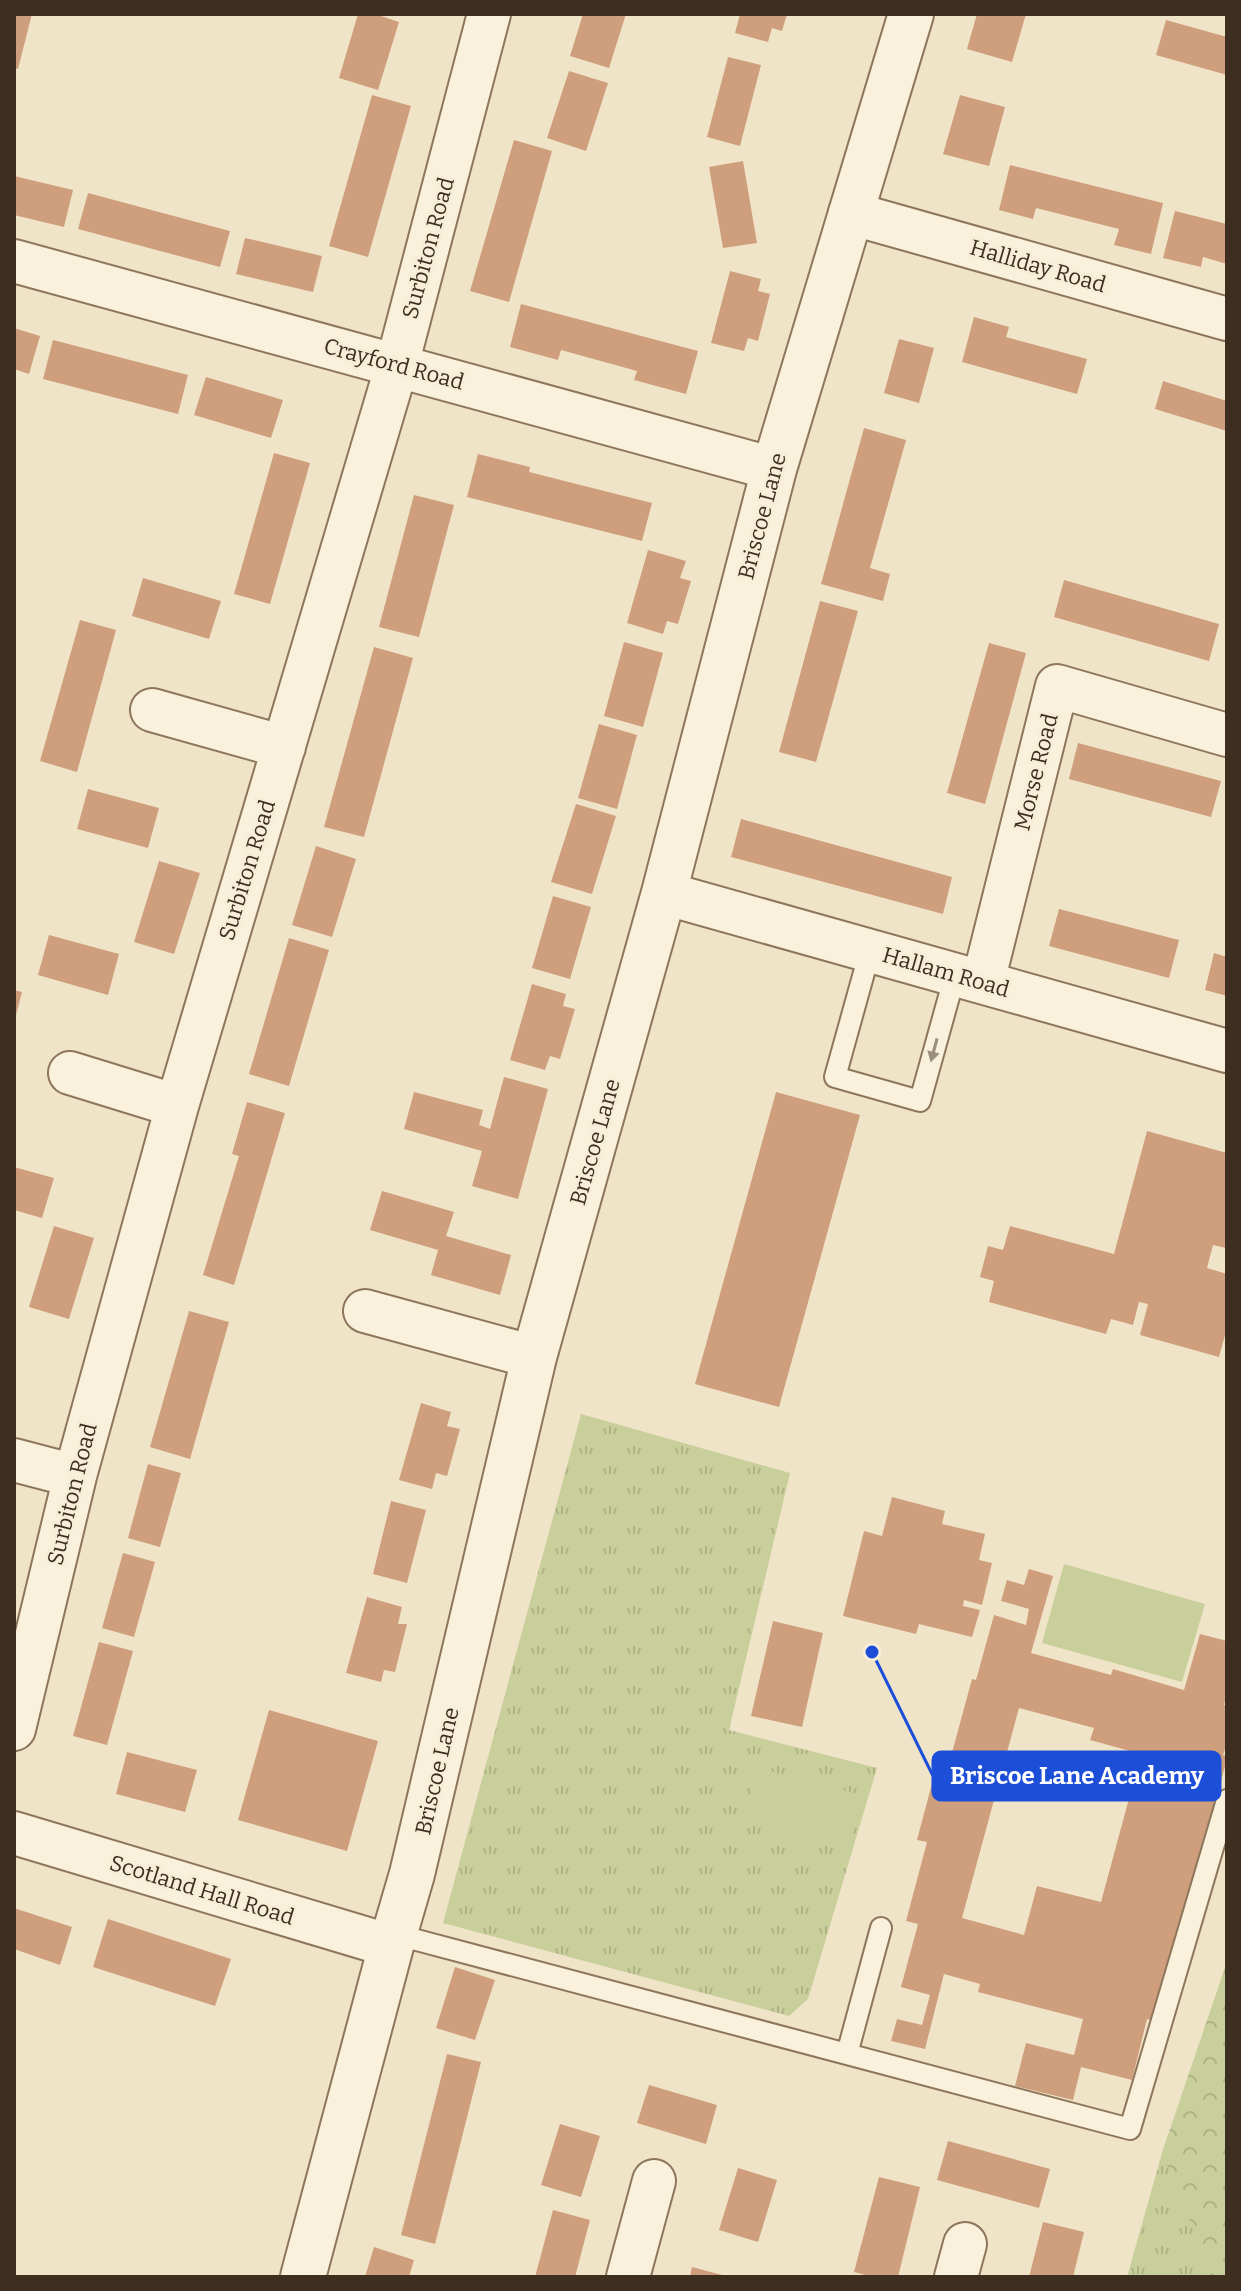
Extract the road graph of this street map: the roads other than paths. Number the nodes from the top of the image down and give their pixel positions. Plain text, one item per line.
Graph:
1 (489, 14) edge
2 (911, 14) edge
3 (850, 213) junction
4 (14, 261) edge
5 (1227, 319) edge
6 (397, 365) junction
7 (774, 469) junction
8 (152, 710) dead end
9 (1227, 735) edge
10 (284, 747) junction
11 (664, 893) junction
12 (870, 951) junction
13 (969, 978) junction
14 (1227, 1051) edge
15 (70, 1073) dead end
16 (177, 1106) junction
17 (365, 1311) dead end
18 (534, 1357) junction
19 (14, 1460) edge
20 (75, 1476) junction
21 (14, 1729) edge
22 (1227, 1800) edge
23 (14, 1833) edge
24 (881, 1928) dead end
25 (392, 1940) junction
26 (847, 2054) junction
27 (654, 2181) dead end
28 (303, 2277) edge
29 (628, 2277) edge

1 - 6 street, Surbiton Road
2 - 3 street, Briscoe Lane
3 - 5 street, Halliday Road
3 - 7 street, Briscoe Lane
4 - 6 street, Crayford Road
6 - 7 street, Crayford Road
6 - 10 street, Surbiton Road
7 - 11 street, Briscoe Lane
8 - 10 street
9 - 13 street, Morse Road
10 - 16 street, Surbiton Road
11 - 12 street, Hallam Road
11 - 18 street, Briscoe Lane
12 - 13 street, Hallam Road
13 -> 12 lane
13 - 14 street, Hallam Road
15 - 16 street
16 - 20 street, Surbiton Road
17 - 18 street
18 - 25 street, Briscoe Lane
19 - 20 street
20 - 21 street, Surbiton Road
22 - 26 lane
23 - 25 street, Scotland Hall Road
24 - 26 lane
25 - 26 lane
25 - 28 street, Briscoe Lane
27 - 29 street

